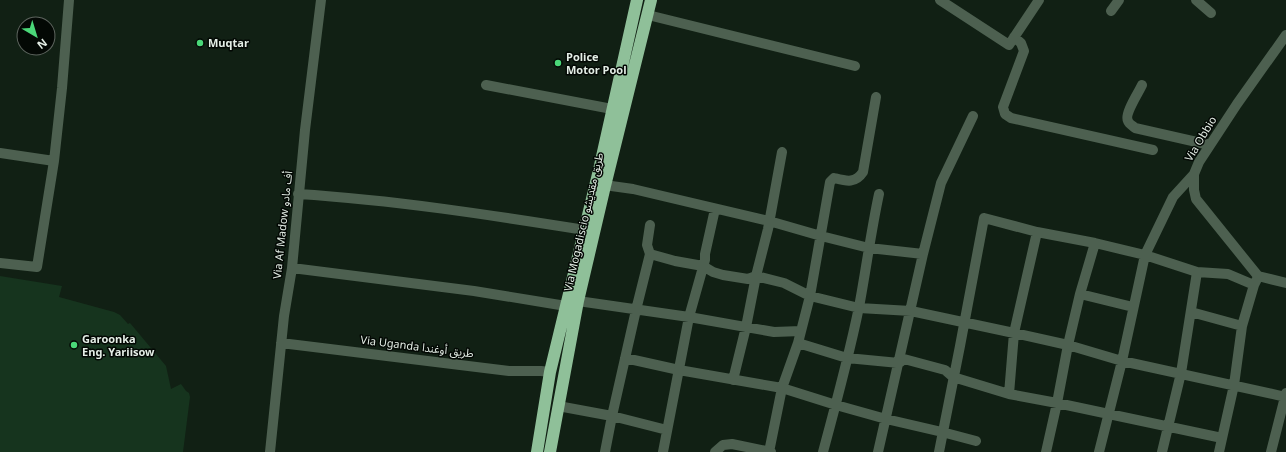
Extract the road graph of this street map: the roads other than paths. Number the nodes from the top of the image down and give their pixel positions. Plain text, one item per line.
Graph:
1 (69, 0) edge
2 (321, 0) edge
3 (637, 0) edge
4 (651, 0) edge
5 (940, 0) edge
6 (1039, 0) edge
7 (1119, 0) edge
8 (1196, 0) edge
9 (1111, 11) dead end
10 (1211, 13) dead end
11 (648, 15) junction
12 (1286, 35) edge
13 (1014, 37) junction
14 (623, 61) junction
15 (636, 64) junction
16 (855, 66) dead end
17 (486, 85) dead end
18 (1142, 85) dead end
19 (876, 97) dead end
20 (612, 109) junction
21 (973, 116) dead end
22 (1210, 146) junction
23 (1153, 150) dead end
24 (782, 152) dead end
25 (0, 153) edge
26 (54, 161) junction
27 (1194, 174) junction
28 (600, 185) junction
29 (298, 194) junction
30 (878, 194) dead end
31 (715, 209) junction
32 (769, 220) junction
33 (650, 225) dead end
34 (585, 230) junction
35 (1037, 232) junction
36 (821, 236) junction
37 (1095, 243) junction
38 (869, 248) junction
39 (650, 254) junction
40 (923, 254) junction
41 (1145, 255) junction
42 (0, 263) edge
43 (703, 266) junction
44 (292, 268) junction
45 (1197, 272) junction
46 (756, 276) junction
47 (1256, 280) junction
48 (1286, 283) edge
49 (1080, 294) junction
50 (810, 296) junction
51 (578, 302) junction
52 (566, 306) junction
53 (1133, 307) junction
54 (859, 308) junction
55 (636, 310) junction
56 (911, 312) junction
57 (1191, 312) junction
58 (689, 317) junction
59 (964, 323) junction
60 (1242, 326) junction
61 (746, 327) junction
62 (801, 331) junction
63 (1014, 333) junction
64 (281, 343) junction
65 (798, 343) junction
66 (1068, 345) junction
67 (625, 358) junction
68 (847, 358) junction
69 (1122, 361) junction
70 (899, 363) junction
71 (678, 370) junction
72 (550, 372) junction
73 (1182, 373) junction
74 (953, 377) junction
75 (733, 380) junction
76 (1234, 385) junction
77 (782, 388) junction
78 (1009, 394) junction
79 (1286, 396) edge
80 (1057, 403) junction
81 (836, 405) junction
82 (558, 406) junction
83 (1108, 414) junction
84 (612, 416) junction
85 (886, 419) junction
86 (1167, 427) junction
87 (667, 430) junction
88 (942, 432) junction
89 (1222, 438) junction
90 (976, 441) dead end
91 (270, 452) edge
92 (537, 452) edge
93 (550, 452) edge
94 (605, 452) edge
95 (663, 452) edge
96 (715, 452) edge
97 (769, 452) edge
98 (823, 452) edge
99 (878, 452) edge
100 (939, 452) edge
101 (1046, 452) edge
102 (1099, 452) edge
103 (1162, 452) edge
104 (1219, 452) edge
105 (1270, 452) edge

1 - 26 street
2 - 29 street, Via Af Madow أف مادو
3 - 14 highway, Via Mogadiscio طريق مقديشو
4 - 11 highway, Via Mogadiscio طريق مقديشو
5 - 13 street
6 - 13 street
7 - 9 street
8 - 10 street
11 - 15 highway, Via Mogadiscio طريق مقديشو
11 - 16 street
12 - 22 street, Via Obbio
13 - 23 street
14 - 15 highway
14 - 20 highway, Via Mogadiscio طريق مقديشو
15 - 28 highway, Via Mogadiscio طريق مقديشو
17 - 20 street
18 - 22 street
19 - 36 street
20 - 28 highway, Via Mogadiscio طريق مقديشو
21 - 40 street
22 - 27 street, Via Obbio
24 - 32 street
25 - 26 street
26 - 42 street
27 - 41 street
27 - 47 street, Via Obbio
28 - 31 street
28 - 34 highway, Via Mogadiscio طريق مقديشو
28 - 51 highway, Via Mogadiscio طريق مقديشو
29 - 34 street
29 - 44 street, Via Af Madow أف مادو
30 - 38 street
31 - 32 street
31 - 43 street
32 - 36 street
32 - 46 street
33 - 39 street
34 - 52 highway, Via Mogadiscio طريق مقديشو
35 - 37 street
35 - 59 street
35 - 63 street
36 - 38 street
36 - 50 street
37 - 41 street
37 - 49 street
38 - 40 street
38 - 54 street
39 - 43 street
39 - 55 street
40 - 56 street
41 - 45 street
41 - 53 street
43 - 46 street
43 - 58 street
44 - 52 street
44 - 64 street, Via Af Madow أف مادو
45 - 47 street
45 - 57 street
46 - 50 street
46 - 61 street
47 - 48 street
47 - 60 street
49 - 53 street
49 - 66 street
50 - 54 street
50 - 62 street
51 - 55 street
51 - 82 highway, Via Mogadiscio طريق مقديشو
52 - 72 highway, Via Mogadiscio طريق مقديشو
53 - 69 street
54 - 56 street
54 - 68 street
55 - 58 street
55 - 67 street
56 - 59 street
56 - 70 street
57 - 60 street
57 - 73 street
58 - 61 street
58 - 71 street
59 - 63 street
59 - 74 street
60 - 76 street
61 - 62 street
61 - 75 street
62 - 65 street
63 - 66 street
63 - 78 street
64 - 72 street, Via Uganda طريق أوغندا
64 - 91 street, Via Af Madow أف مادو
65 - 68 street
65 - 77 street
66 - 69 street
66 - 80 street
67 - 71 street
67 - 84 street
68 - 70 street
68 - 81 street
69 - 73 street
69 - 83 street
70 - 74 street
70 - 85 street
71 - 75 street
71 - 87 street
72 - 92 highway, Via Mogadiscio طريق مقديشو
73 - 76 street
73 - 86 street
74 - 78 street
74 - 88 street
75 - 77 street
76 - 79 street
76 - 89 street
77 - 81 street
77 - 97 street
78 - 80 street
79 - 105 street
80 - 83 street
80 - 101 street
81 - 85 street
81 - 98 street
82 - 84 street
82 - 93 highway, Via Mogadiscio طريق مقديشو
83 - 86 street
83 - 102 street
84 - 87 street
84 - 94 street
85 - 88 street
85 - 99 street
86 - 89 street
86 - 103 street
87 - 95 street
88 - 90 street
88 - 100 street
89 - 104 street
96 - 97 street

